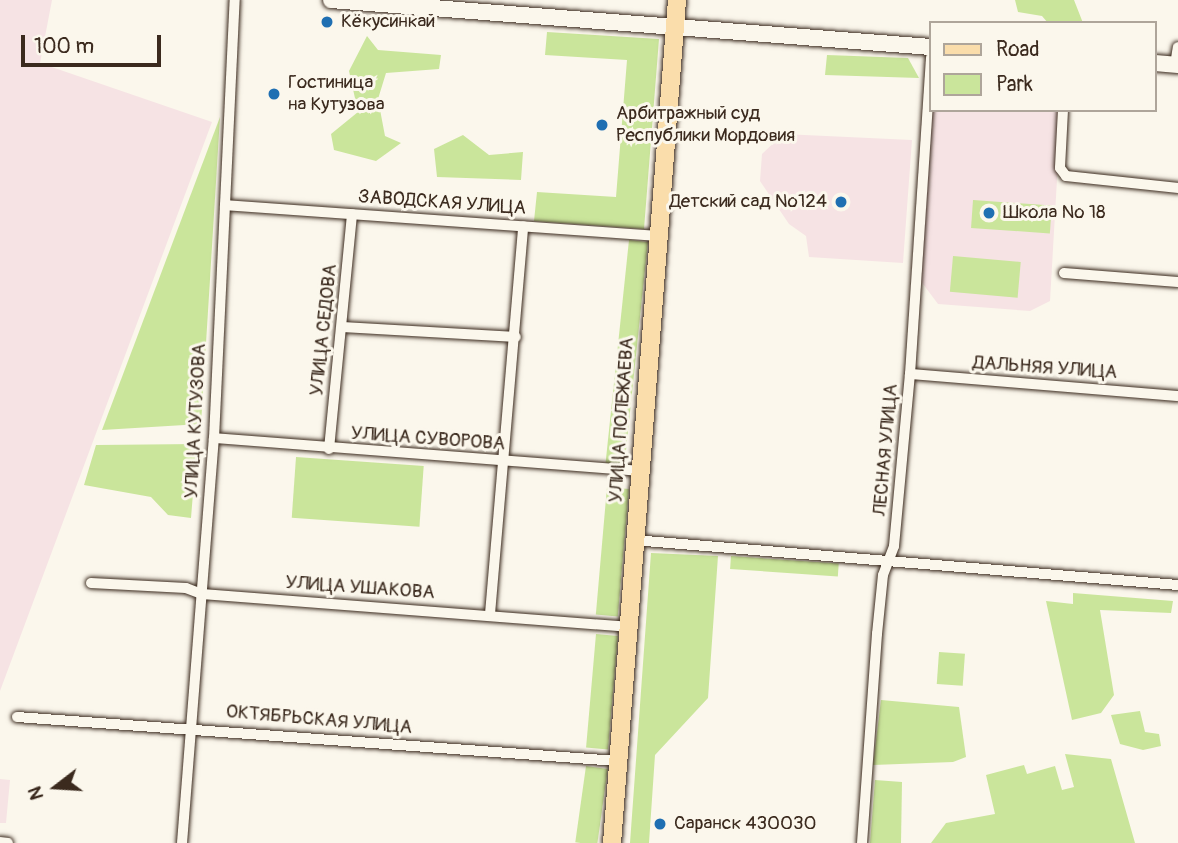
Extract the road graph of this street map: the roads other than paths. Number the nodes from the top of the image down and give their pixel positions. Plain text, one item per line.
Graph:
1 (235, 0) edge
2 (331, 0) edge
3 (677, 0) edge
4 (674, 30) junction
5 (930, 47) edge
6 (1178, 47) edge
7 (1157, 63) edge
8 (1176, 65) edge
9 (930, 73) edge
10 (1063, 112) edge
11 (1178, 188) edge
12 (225, 205) junction
13 (352, 214) junction
14 (523, 226) junction
15 (657, 236) junction
16 (1064, 273) dead end
17 (1178, 282) edge
18 (343, 327) junction
19 (516, 337) junction
20 (910, 374) junction
21 (1178, 396) edge
22 (214, 438) junction
23 (329, 449) junction
24 (504, 462) junction
25 (640, 471) junction
26 (633, 540) junction
27 (890, 561) junction
28 (91, 583) dead end
29 (1178, 585) edge
30 (202, 594) junction
31 (490, 614) junction
32 (628, 627) junction
33 (17, 716) dead end
34 (191, 727) junction
35 (617, 761) junction
36 (0, 842) edge
37 (8, 843) edge
38 (182, 843) edge
39 (612, 843) edge
40 (862, 843) edge

1 - 12 street, УЛИЦА КУТУЗОВА
2 - 4 main road
3 - 4 main road, УЛИЦА ПОЛЕЖАЕВА
4 - 5 main road
4 - 15 main road, УЛИЦА ПОЛЕЖАЕВА
6 - 8 street
7 - 8 main road
9 - 20 street, ЛЕСНАЯ УЛИЦА
10 - 11 street
12 - 13 street, ЗАВОДСКАЯ УЛИЦА
12 - 22 street, УЛИЦА КУТУЗОВА
13 - 14 street, ЗАВОДСКАЯ УЛИЦА
13 - 18 street, УЛИЦА СЕДОВА
14 - 15 street, ЗАВОДСКАЯ УЛИЦА
14 - 19 street
15 - 25 main road, УЛИЦА ПОЛЕЖАЕВА
16 - 17 street
18 - 19 street
18 - 23 street, УЛИЦА СЕДОВА
19 - 24 street
20 - 21 street, ДАЛЬНЯЯ УЛИЦА
20 - 27 street, ЛЕСНАЯ УЛИЦА
22 - 23 street, УЛИЦА СУВОРОВА
22 - 30 street, УЛИЦА КУТУЗОВА
23 - 24 street, УЛИЦА СУВОРОВА
24 - 25 street, УЛИЦА СУВОРОВА
24 - 31 street
25 - 26 main road, УЛИЦА ПОЛЕЖАЕВА
26 - 27 street
26 - 32 main road, УЛИЦА ПОЛЕЖАЕВА
27 - 29 street
27 - 40 street, ЛЕСНАЯ УЛИЦА
28 - 30 street, УЛИЦА УШАКОВА
30 - 31 street, УЛИЦА УШАКОВА
30 - 34 street, УЛИЦА КУТУЗОВА
31 - 32 street, УЛИЦА УШАКОВА
32 - 35 main road, УЛИЦА ПОЛЕЖАЕВА
33 - 34 street, ОКТЯБРЬСКАЯ УЛИЦА
34 - 35 street, ОКТЯБРЬСКАЯ УЛИЦА
34 - 38 street, УЛИЦА КУТУЗОВА
35 - 39 main road, УЛИЦА ПОЛЕЖАЕВА
36 - 37 street

